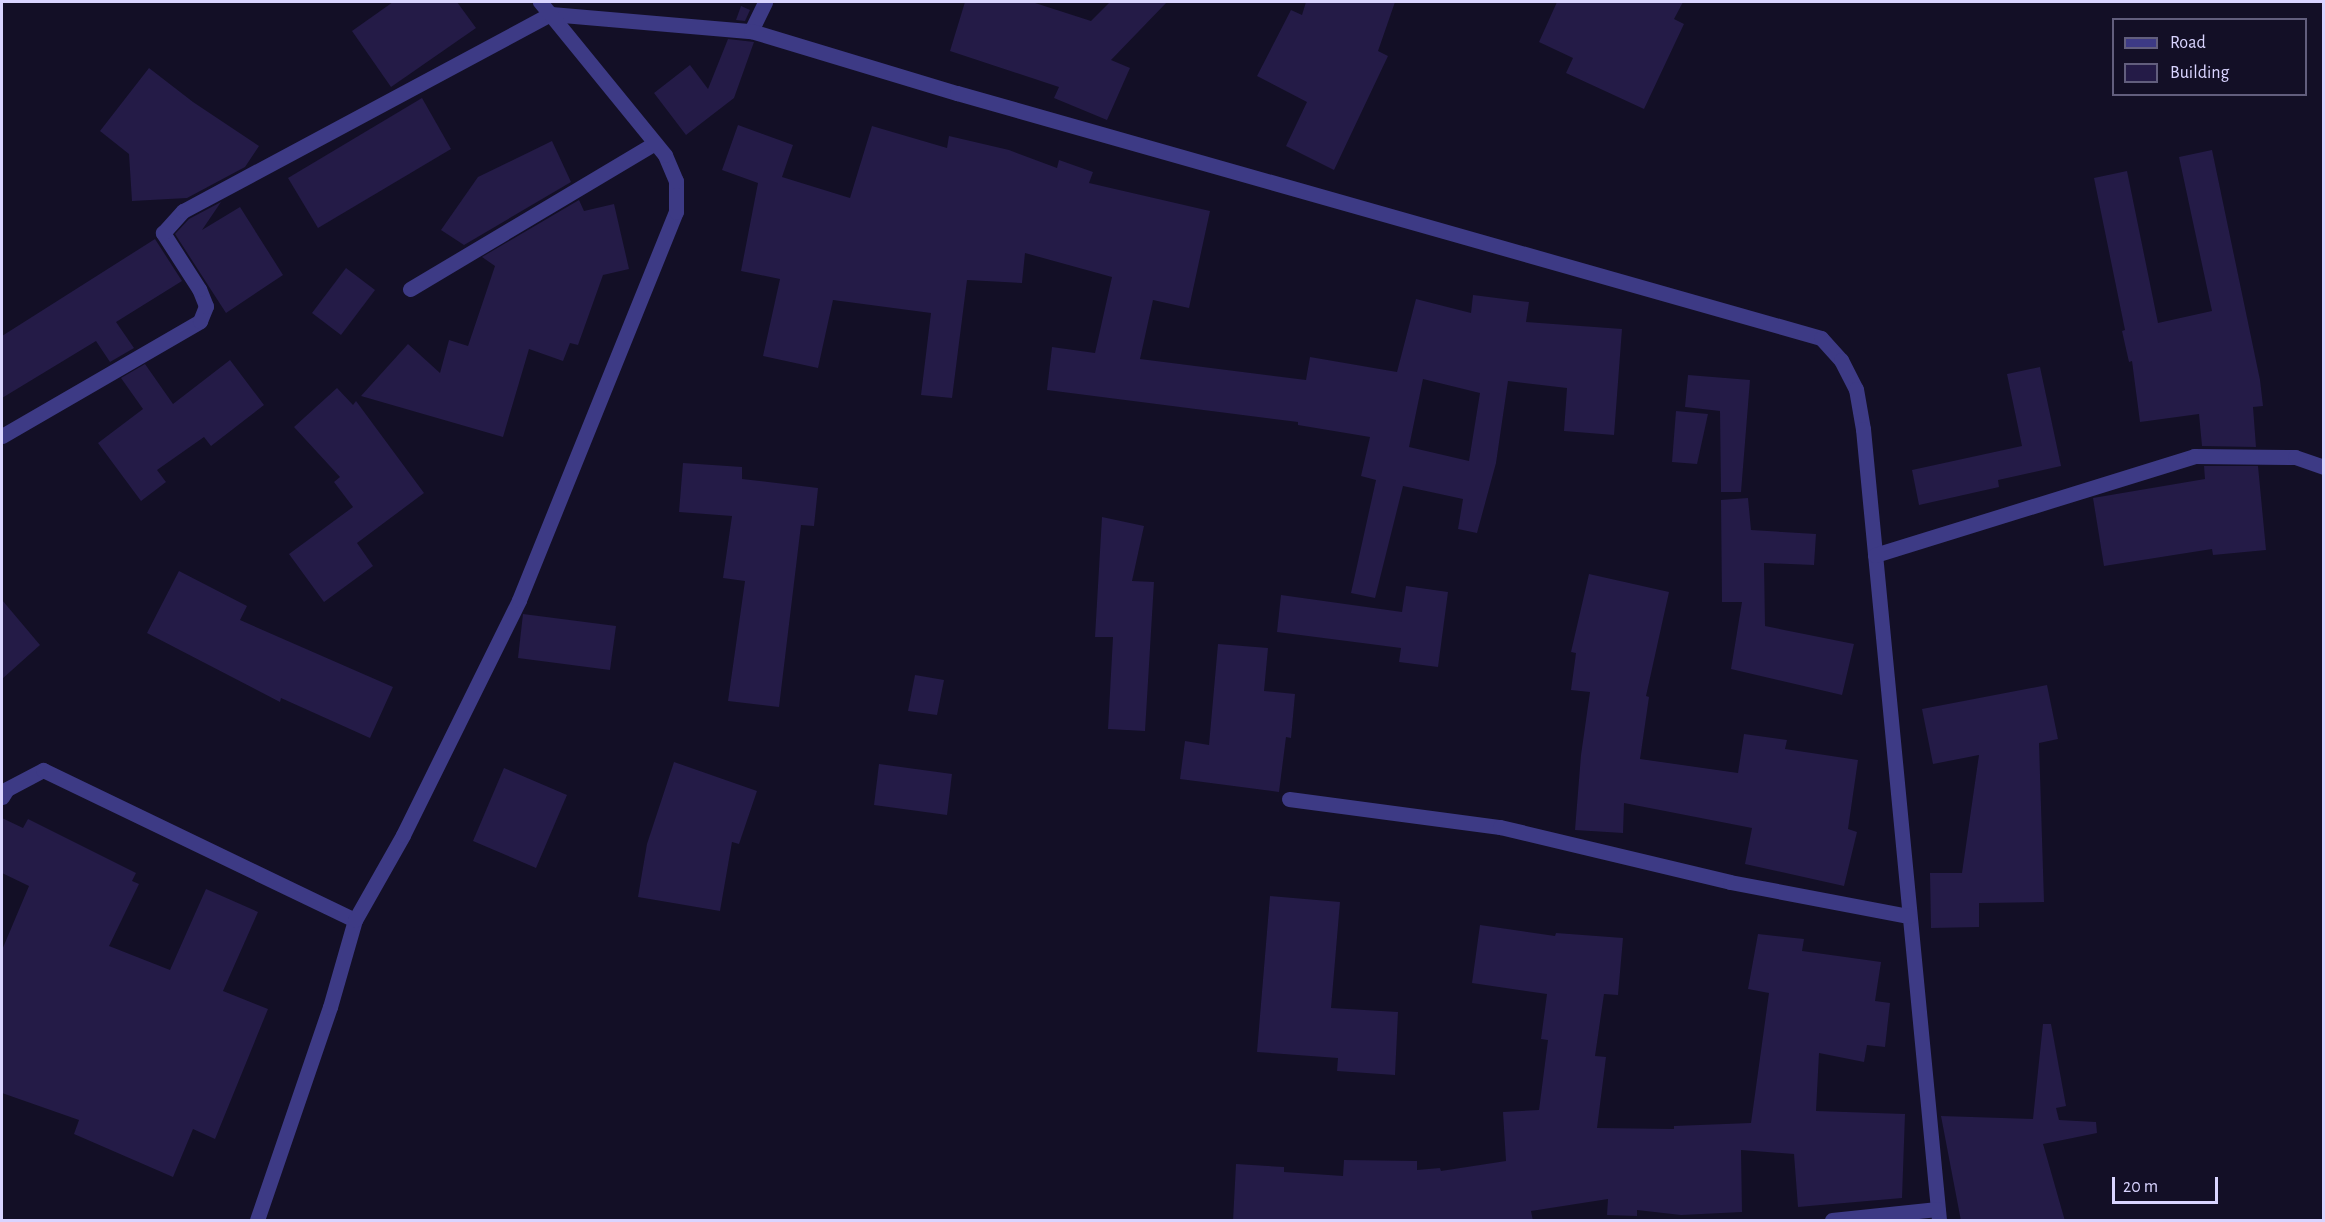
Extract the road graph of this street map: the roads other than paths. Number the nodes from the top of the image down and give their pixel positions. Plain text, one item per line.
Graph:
1 (540, 2) edge
2 (765, 2) edge
3 (551, 14) junction
4 (751, 31) junction
5 (655, 143) junction
6 (410, 289) dead end
7 (2, 436) edge
8 (2324, 467) edge
9 (1875, 555) junction
10 (2, 797) edge
11 (1289, 799) dead end
12 (1909, 916) junction
13 (355, 920) junction
14 (1937, 1215) edge
15 (257, 1221) edge
16 (1832, 1221) edge

1 - 3 street
2 - 4 street
3 - 4 street
3 - 5 street
3 - 7 street
4 - 9 street
5 - 6 street
5 - 13 street
8 - 9 street
9 - 12 street
10 - 13 street
11 - 12 street
12 - 14 street
13 - 15 street
14 - 16 street

